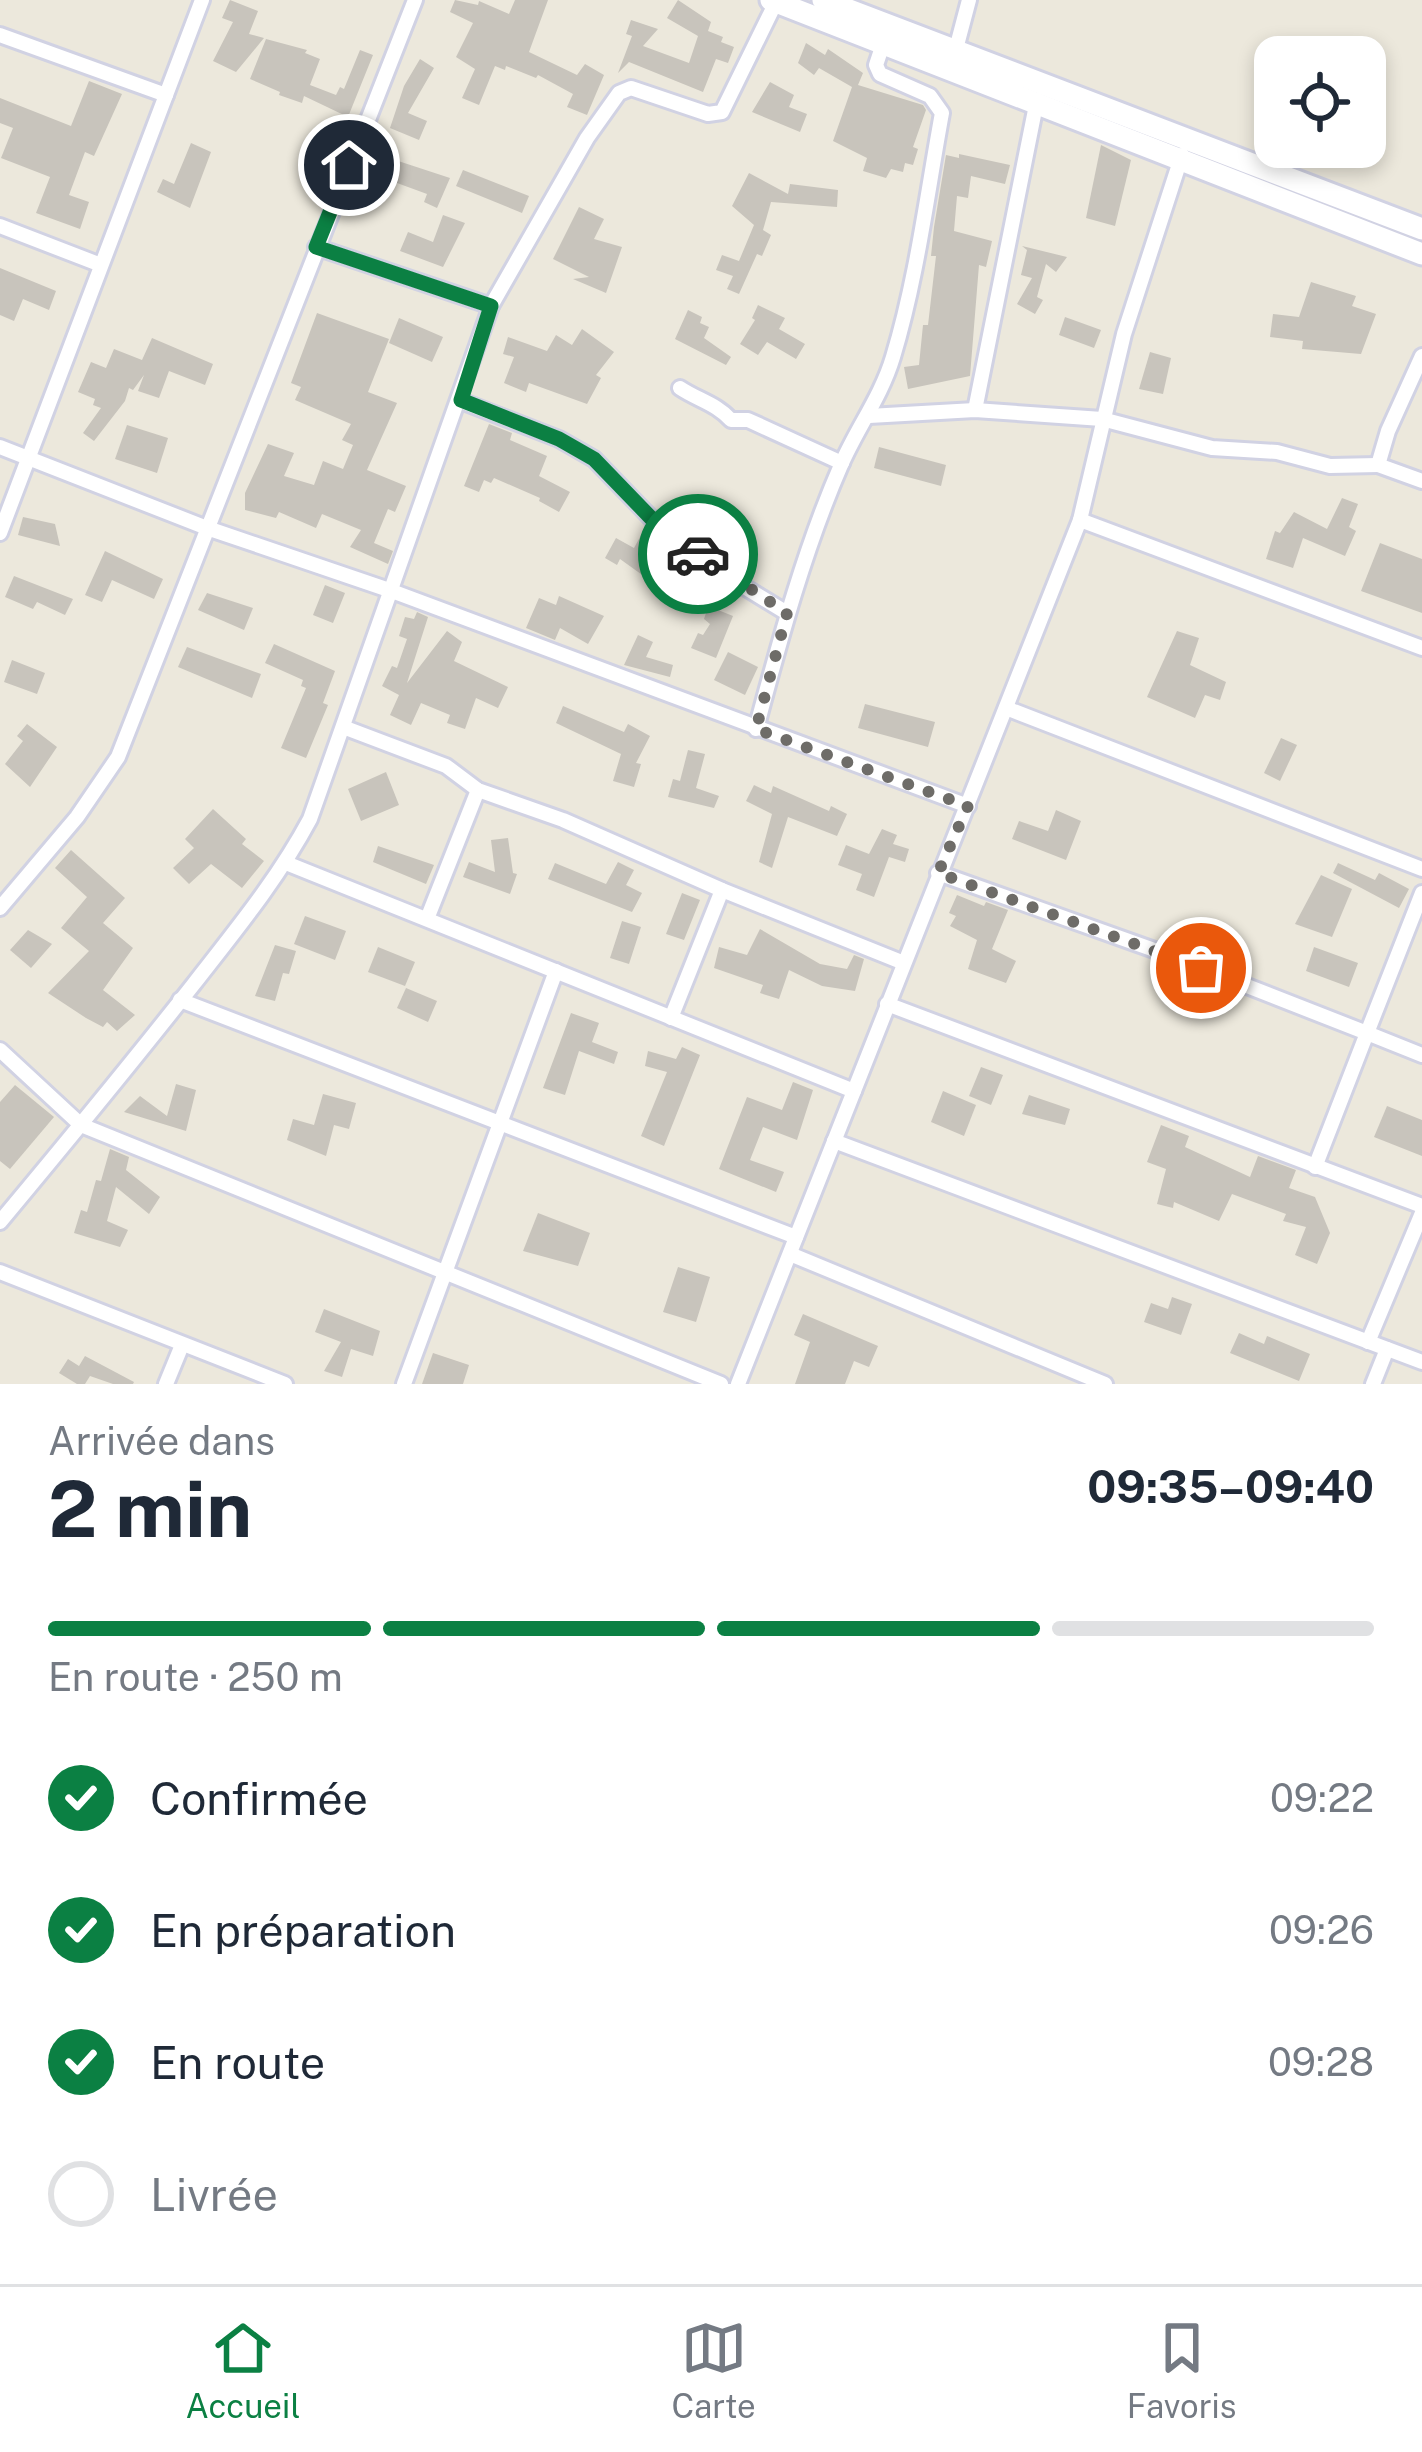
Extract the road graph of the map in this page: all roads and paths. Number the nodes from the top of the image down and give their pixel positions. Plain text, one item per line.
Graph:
1 (202, 0) edge
2 (415, 0) edge
3 (968, 0) edge
4 (773, 1) edge
5 (822, 4) edge
6 (0, 34) edge
7 (883, 44) junction
8 (956, 49) junction
9 (166, 95) junction
10 (1041, 96) junction
11 (1185, 149) junction
12 (0, 226) edge
13 (1422, 229) edge
14 (316, 247) junction
15 (1422, 254) edge
16 (101, 265) junction
17 (491, 306) junction
18 (1422, 356) edge
19 (680, 388) dead end
20 (461, 400) junction
21 (975, 410) junction
22 (869, 416) junction
23 (1102, 418) junction
24 (0, 447) edge
25 (28, 457) junction
26 (842, 463) junction
27 (1378, 465) junction
28 (1422, 481) edge
29 (1080, 520) junction
30 (207, 528) junction
31 (0, 533) edge
32 (389, 590) junction
33 (787, 613) junction
34 (1422, 648) edge
35 (1006, 708) junction
36 (343, 727) junction
37 (756, 729) junction
38 (478, 790) junction
39 (968, 806) junction
40 (286, 863) junction
41 (1422, 868) edge
42 (938, 873) junction
43 (722, 890) junction
44 (1422, 893) edge
45 (0, 908) edge
46 (427, 920) junction
47 (904, 962) junction
48 (556, 971) junction
49 (181, 1000) junction
50 (887, 1004) junction
51 (671, 1018) junction
52 (1367, 1033) junction
53 (0, 1050) edge
54 (1422, 1055) edge
55 (854, 1091) junction
56 (501, 1124) junction
57 (81, 1125) junction
58 (834, 1141) junction
59 (1315, 1167) junction
60 (1422, 1210) edge
61 (0, 1222) edge
62 (796, 1237) junction
63 (790, 1254) junction
64 (0, 1272) edge
65 (446, 1272) junction
66 (1368, 1342) junction
67 (182, 1345) junction
68 (1387, 1349) junction
69 (1422, 1362) edge
70 (166, 1384) edge
71 (284, 1384) edge
72 (404, 1384) edge
73 (721, 1384) edge
74 (738, 1384) edge
75 (1105, 1384) edge
76 (1373, 1384) edge

1 - 9 street
2 - 14 street
3 - 8 street
4 - 5 main road
4 - 17 street
5 - 7 main road
5 - 8 main road
6 - 9 street
7 - 10 main road
7 - 22 street
8 - 10 main road
9 - 16 street
10 - 11 main road
10 - 21 street
11 - 13 main road
11 - 15 main road
11 - 23 street
12 - 16 street
14 - 17 street
14 - 30 street
16 - 25 street
17 - 20 street
18 - 27 street
19 - 26 street
20 - 32 street
20 - 33 street
21 - 22 street
21 - 23 street
22 - 26 street
23 - 27 street
23 - 29 street
24 - 25 street
25 - 30 street
25 - 31 street
26 - 33 street
27 - 28 street
29 - 34 street
29 - 35 street
30 - 32 street
30 - 45 street
32 - 36 street
32 - 37 street
33 - 37 street
35 - 39 street
35 - 41 street
36 - 38 street
36 - 40 street
37 - 39 street
38 - 43 street
38 - 46 street
39 - 42 street
40 - 46 street
40 - 49 street
42 - 47 street
42 - 52 street
43 - 47 street
43 - 51 street
44 - 52 street
46 - 48 street
47 - 50 street
48 - 51 street
48 - 56 street
49 - 56 street
49 - 57 street
50 - 55 street
50 - 59 street
51 - 55 street
52 - 54 street
52 - 59 street
53 - 57 street
55 - 58 street
56 - 62 street
56 - 65 street
57 - 61 street
57 - 65 street
58 - 62 street
58 - 66 street
59 - 60 street
60 - 66 street
62 - 63 street
63 - 74 street
63 - 75 street
64 - 67 street
65 - 72 street
65 - 73 street
66 - 68 street
67 - 70 street
67 - 71 street
68 - 69 street
68 - 76 street

